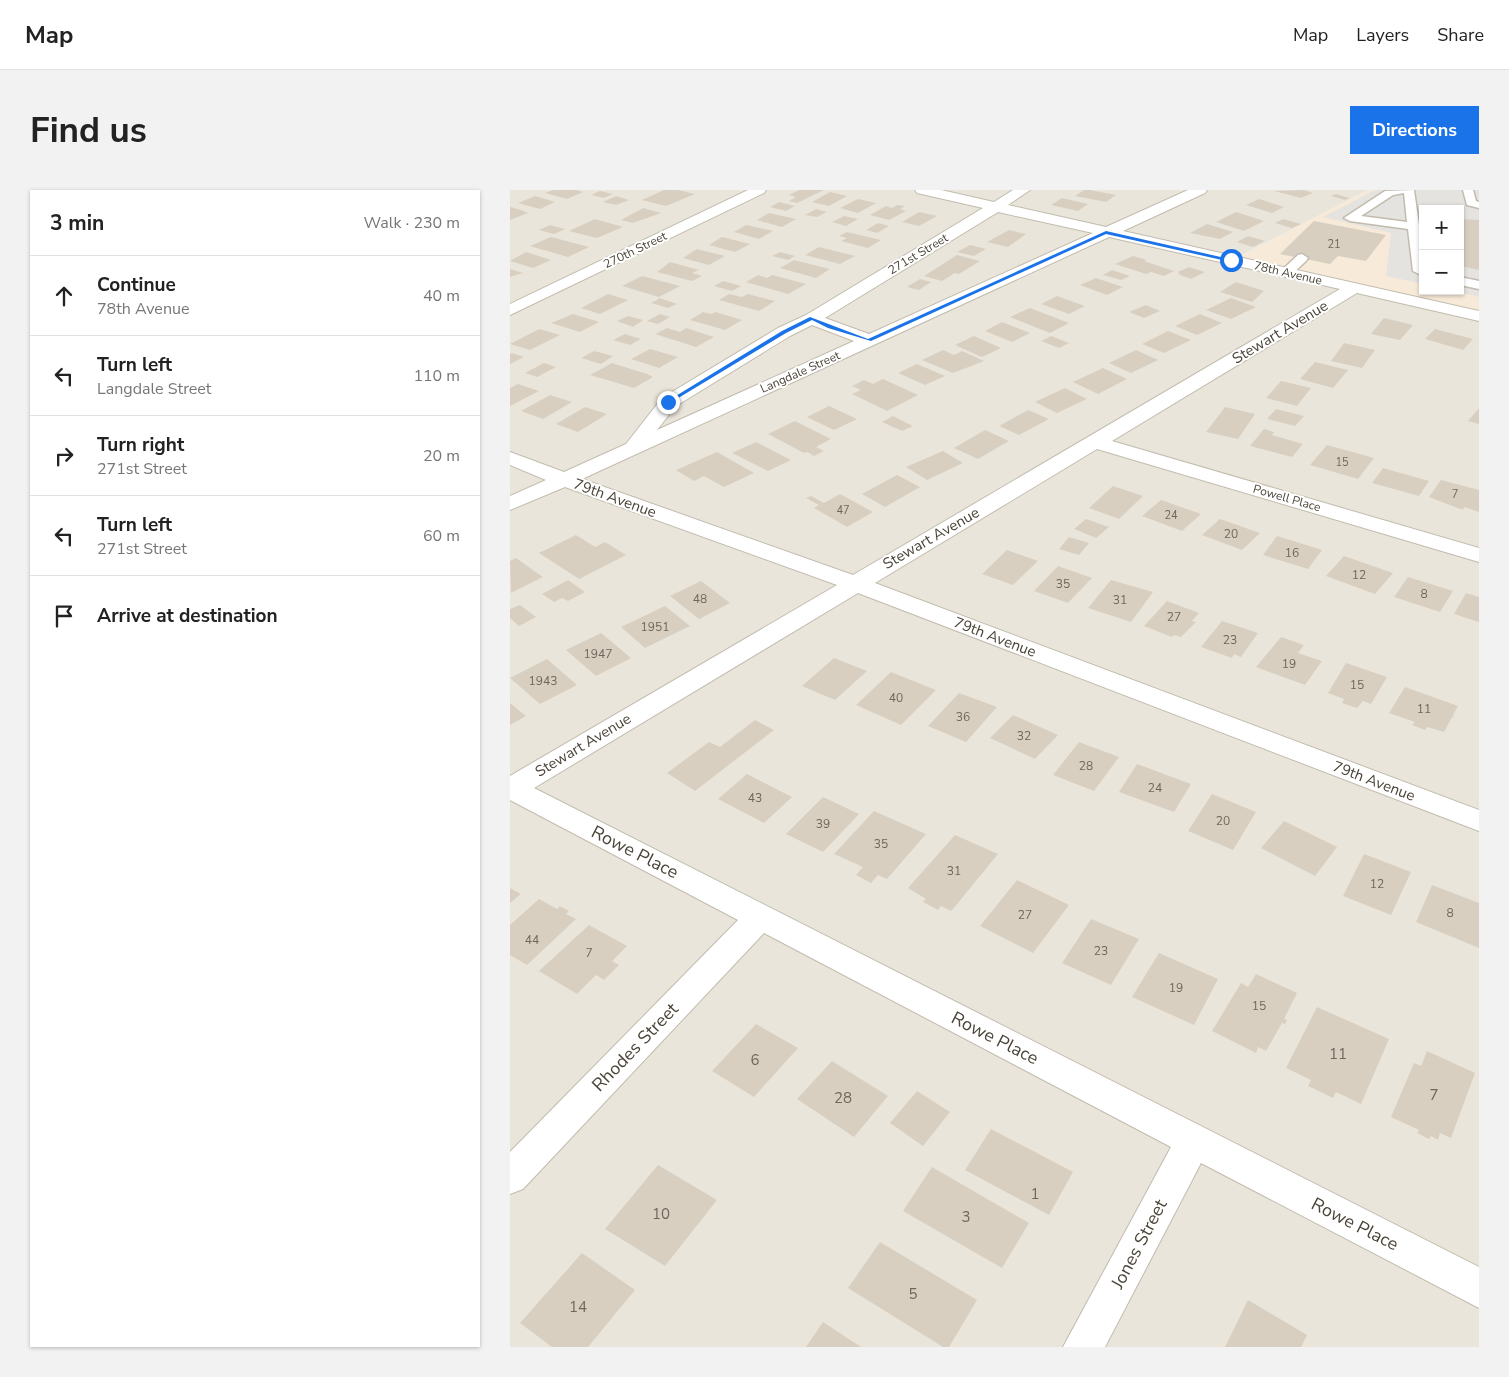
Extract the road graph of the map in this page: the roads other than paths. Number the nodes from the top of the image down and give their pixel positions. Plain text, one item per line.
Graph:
1 (759, 190) edge
2 (922, 190) edge
3 (1023, 190) edge
4 (1200, 190) edge
5 (1402, 190) edge
6 (1408, 190) edge
7 (1468, 190) edge
8 (996, 207) junction
9 (1475, 208) edge
10 (1413, 226) junction
11 (1106, 232) junction
12 (1302, 258) dead end
13 (1419, 271) edge
14 (1286, 273) junction
15 (1464, 282) edge
16 (1479, 285) edge
17 (1354, 288) junction
18 (510, 310) edge
19 (1479, 316) edge
20 (812, 318) junction
21 (869, 340) junction
22 (1095, 442) junction
23 (632, 448) junction
24 (510, 458) edge
25 (563, 479) junction
26 (510, 504) edge
27 (1479, 555) edge
28 (854, 583) junction
29 (511, 788) edge
30 (1479, 821) edge
31 (760, 917) junction
32 (1194, 1141) junction
33 (510, 1177) edge
34 (1479, 1288) edge
35 (1083, 1347) edge

1 - 18 street, 270th Street
2 - 8 street, 78th Avenue
3 - 8 street, 271st Street
4 - 11 street, Langdale Street
5 - 10 lane
6 - 10 lane
7 - 9 lane
8 - 11 street, 78th Avenue
8 - 20 street, 271st Street
10 - 13 lane
11 - 14 street, 78th Avenue
11 - 21 street, Langdale Street
12 - 14 lane
14 - 17 street, 78th Avenue
15 - 16 lane
17 - 19 street, 78th Avenue
17 - 22 street, Stewart Avenue
20 - 21 street
20 - 23 street, 271st Street
21 - 23 street, Langdale Street
22 - 27 street, Powell Place
22 - 28 street, Stewart Avenue
23 - 25 street, Langdale Street
24 - 25 street, 79th Avenue
25 - 26 street, Langdale Street
25 - 28 street, 79th Avenue
28 - 29 street, Stewart Avenue
28 - 30 street, 79th Avenue
29 - 31 street, Rowe Place
31 - 32 street, Rowe Place
31 - 33 street, Rhodes Street
32 - 34 street, Rowe Place
32 - 35 street, Jones Street

